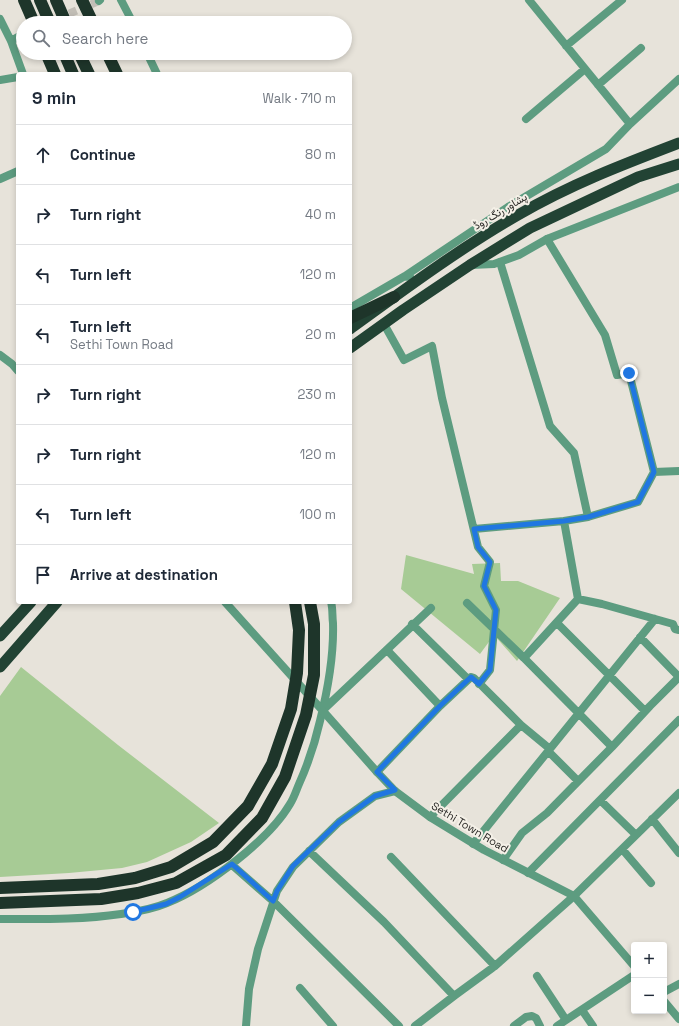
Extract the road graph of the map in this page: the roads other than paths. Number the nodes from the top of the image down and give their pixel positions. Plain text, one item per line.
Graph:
1 (24, 0) edge
2 (40, 0) edge
3 (56, 0) edge
4 (82, 0) edge
5 (122, 0) edge
6 (530, 0) edge
7 (622, 0) edge
8 (31, 16) edge
9 (47, 16) edge
10 (63, 16) edge
11 (90, 16) edge
12 (130, 16) edge
13 (0, 19) edge
14 (16, 38) edge
15 (11, 41) junction
16 (566, 46) junction
17 (641, 48) dead end
18 (16, 55) edge
19 (18, 60) edge
20 (49, 60) edge
21 (67, 60) edge
22 (82, 60) edge
23 (110, 60) edge
24 (150, 60) edge
25 (585, 69) junction
26 (22, 72) edge
27 (54, 72) edge
28 (72, 72) edge
29 (87, 72) edge
30 (116, 72) edge
31 (156, 72) edge
32 (16, 77) edge
33 (679, 79) edge
34 (0, 80) edge
35 (598, 85) junction
36 (526, 119) dead end
37 (630, 124) junction
38 (679, 143) edge
39 (679, 164) edge
40 (16, 172) edge
41 (0, 179) edge
42 (679, 187) edge
43 (547, 239) junction
44 (500, 262) junction
45 (470, 265) junction
46 (405, 276) junction
47 (419, 280) junction
48 (394, 297) junction
49 (352, 307) edge
50 (352, 317) edge
51 (384, 324) junction
52 (352, 328) edge
53 (352, 347) edge
54 (0, 356) edge
55 (16, 369) edge
56 (679, 471) edge
57 (654, 472) junction
58 (588, 517) junction
59 (564, 521) junction
60 (474, 529) junction
61 (578, 599) junction
62 (467, 603) dead end
63 (29, 604) edge
64 (55, 604) edge
65 (227, 604) edge
66 (295, 604) edge
67 (310, 604) edge
68 (331, 604) edge
69 (431, 608) dead end
70 (655, 619) junction
71 (557, 623) junction
72 (412, 625) junction
73 (494, 628) junction
74 (679, 630) edge
75 (0, 636) edge
76 (640, 637) junction
77 (387, 650) junction
78 (524, 658) junction
79 (0, 667) edge
80 (608, 675) junction
81 (679, 677) edge
82 (468, 680) junction
83 (479, 684) junction
84 (440, 706) junction
85 (323, 711) junction
86 (645, 711) junction
87 (578, 713) junction
88 (679, 720) edge
89 (521, 725) junction
90 (612, 747) junction
91 (549, 750) junction
92 (377, 772) junction
93 (578, 781) junction
94 (395, 790) junction
95 (679, 793) edge
96 (600, 800) junction
97 (430, 817) junction
98 (652, 819) junction
99 (636, 835) junction
100 (473, 844) junction
101 (622, 849) junction
102 (309, 851) junction
103 (679, 853) edge
104 (391, 857) dead end
105 (503, 860) junction
106 (232, 864) junction
107 (528, 873) junction
108 (651, 883) dead end
109 (0, 888) edge
110 (574, 896) junction
111 (273, 901) junction
112 (0, 903) edge
113 (0, 919) edge
114 (631, 962) edge
115 (494, 966) junction
116 (537, 976) dead end
117 (631, 978) edge
118 (679, 984) edge
119 (300, 988) dead end
120 (667, 990) edge
121 (454, 996) junction
122 (667, 1005) edge
123 (582, 1010) junction
124 (679, 1019) edge
125 (566, 1020) junction
126 (246, 1026) edge
127 (333, 1026) edge
128 (399, 1026) edge
129 (415, 1026) edge
130 (514, 1026) edge
131 (540, 1026) edge
132 (557, 1026) edge
133 (593, 1026) edge

1 - 8 highway
2 - 9 highway
3 - 10 highway
4 - 11 highway
5 - 12 street
6 - 16 street
7 - 16 street
13 - 15 street
14 - 15 street
15 - 18 street
16 - 25 street
17 - 35 street
19 - 26 street
20 - 27 highway
21 - 28 highway
22 - 29 highway
23 - 30 highway
24 - 31 street
25 - 35 street
25 - 36 street
32 - 34 street
33 - 37 street
35 - 37 street
37 - 46 street
38 - 47 highway, پشاور رنگ روڈ
39 - 45 highway
40 - 41 street
42 - 43 street
43 - 44 street
43 - 57 street
44 - 45 street
44 - 58 street
45 - 51 highway
46 - 47 street
46 - 49 street
47 - 48 highway, پشاور رنگ روڈ
48 - 50 highway
48 - 52 highway, پشاور رنگ روڈ
51 - 53 highway
51 - 60 street
54 - 55 street
56 - 57 street
57 - 58 street
58 - 59 street
59 - 60 street
59 - 61 street
60 - 73 street
61 - 70 street
61 - 71 street
62 - 73 street
63 - 75 highway
64 - 79 highway
65 - 85 street, Sethi Town Road
66 - 109 highway
67 - 112 highway
68 - 85 street
69 - 72 street
70 - 74 street
70 - 76 street
71 - 78 street
71 - 80 street
72 - 77 street
72 - 82 street
73 - 78 street
73 - 83 street
76 - 80 street
76 - 81 street
77 - 84 street
77 - 85 street
78 - 87 street
80 - 86 street
80 - 87 street
81 - 86 street
82 - 83 street
82 - 84 street
83 - 89 street
84 - 92 street
85 - 92 street, Sethi Town Road
85 - 106 street
86 - 90 street
87 - 90 street
87 - 91 street
88 - 96 street
89 - 91 street
89 - 97 street
90 - 93 street
91 - 93 street
91 - 100 street
92 - 94 street, Sethi Town Road
93 - 105 street
94 - 97 street, Sethi Town Road
94 - 102 street
95 - 98 street
96 - 99 street
96 - 107 street
97 - 100 street, Sethi Town Road
98 - 99 street
98 - 103 street
99 - 101 street
100 - 105 street, Sethi Town Road
101 - 108 street
101 - 110 street
102 - 111 street
102 - 121 street
104 - 115 street
105 - 107 street, Sethi Town Road
106 - 111 street
106 - 113 street
107 - 110 street, Sethi Town Road
110 - 114 street, Sethi Town Road
110 - 115 street
111 - 126 street
111 - 128 street
115 - 121 street
116 - 125 street
117 - 123 street
118 - 120 street
119 - 127 street
121 - 129 street
122 - 124 street
123 - 125 street
123 - 133 street
125 - 132 street
130 - 131 street

